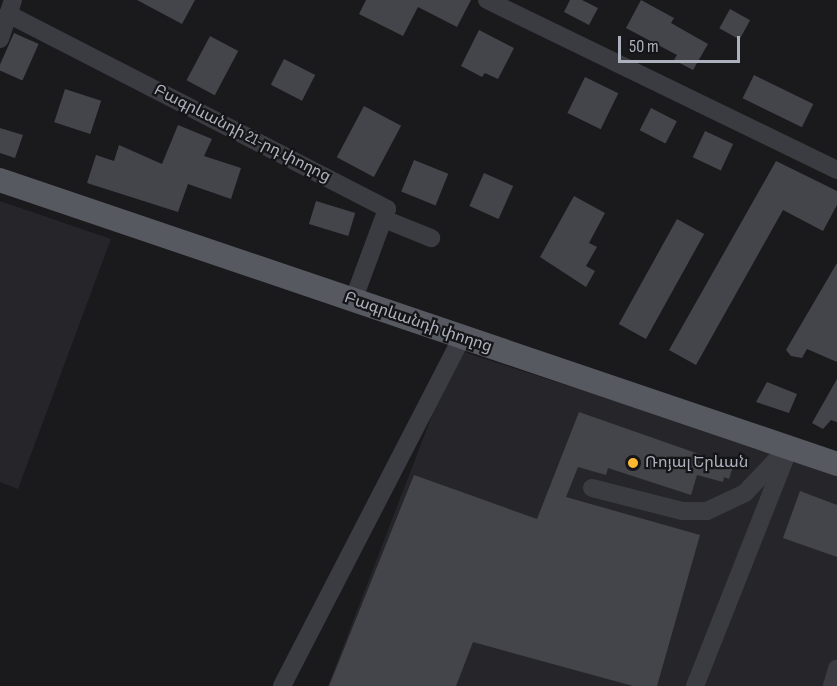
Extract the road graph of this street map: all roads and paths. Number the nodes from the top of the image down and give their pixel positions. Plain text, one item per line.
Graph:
1 (488, 0) edge
2 (10, 7) edge
3 (0, 39) edge
4 (837, 170) edge
5 (0, 180) edge
6 (384, 219) junction
7 (432, 238) dead end
8 (353, 301) junction
9 (462, 338) junction
10 (789, 448) junction
11 (837, 464) edge
12 (592, 488) dead end
13 (837, 669) edge
14 (282, 686) edge
15 (695, 686) edge
16 (832, 686) edge

1 - 4 street
2 - 3 street
2 - 6 street, Բագրևանդի 21-րդ փողոց
5 - 8 main road, Բագրևանդի փողոց
6 - 7 street
6 - 8 street
8 - 9 main road, Բագրևանդի փողոց
9 - 10 main road, Բագրևանդի փողոց
9 - 14 street
10 - 11 main road, Բագրևանդի փողոց
10 - 12 street
10 - 15 street
13 - 16 street

